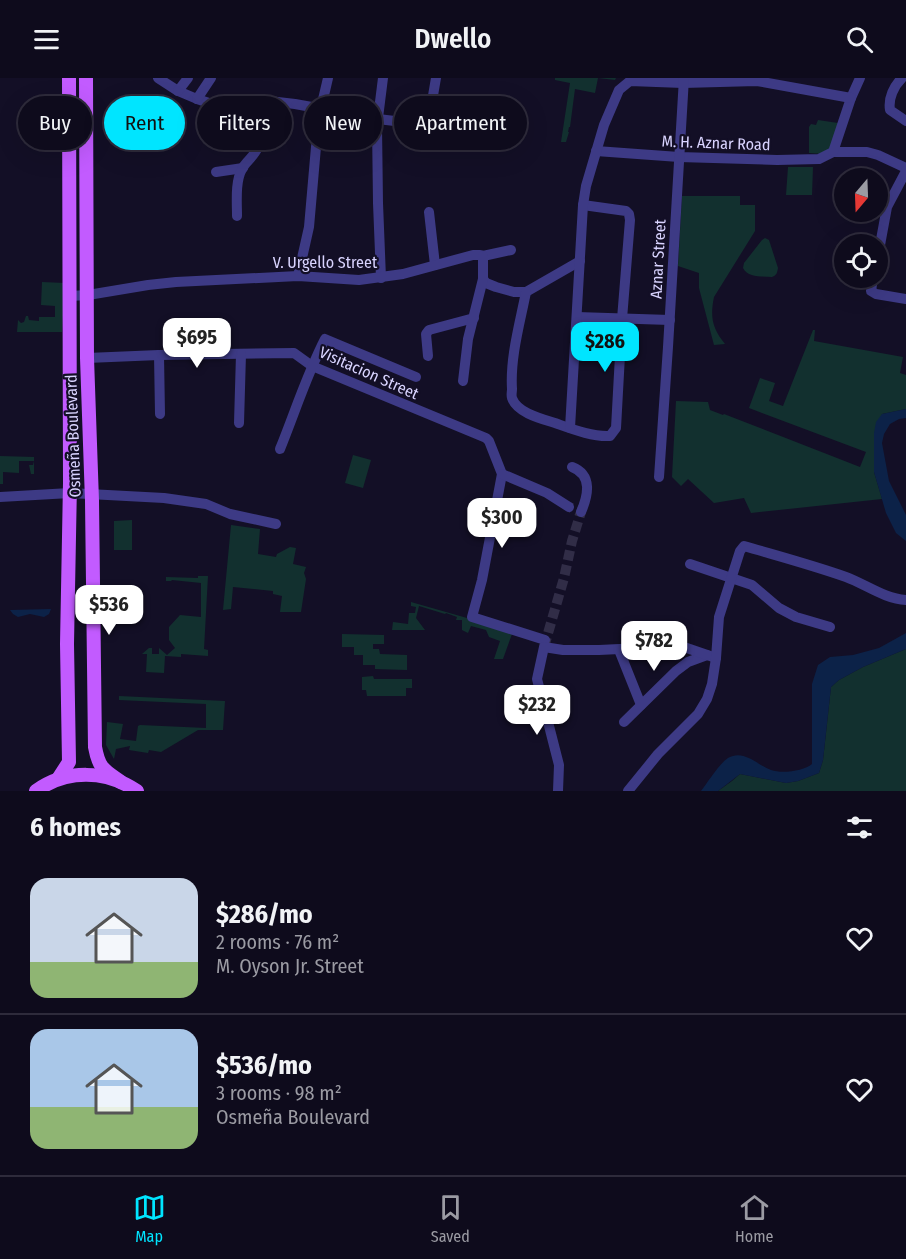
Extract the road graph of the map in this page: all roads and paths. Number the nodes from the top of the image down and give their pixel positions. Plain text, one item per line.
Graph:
1 (69, 78) edge
2 (86, 78) edge
3 (159, 78) edge
4 (188, 78) edge
5 (211, 78) edge
6 (328, 78) edge
7 (383, 78) edge
8 (436, 78) edge
9 (860, 78) edge
10 (902, 78) edge
11 (758, 79) edge
12 (683, 80) edge
13 (178, 92) junction
14 (199, 96) edge
15 (324, 96) edge
16 (381, 96) edge
17 (851, 98) junction
18 (197, 99) edge
19 (382, 119) edge
20 (906, 121) edge
21 (256, 150) edge
22 (316, 150) edge
23 (378, 150) edge
24 (596, 151) junction
25 (833, 152) junction
26 (679, 157) junction
27 (243, 168) junction
28 (906, 170) edge
29 (216, 172) dead end
30 (583, 205) junction
31 (429, 212) dead end
32 (237, 216) dead end
33 (882, 234) edge
34 (511, 250) dead end
35 (483, 256) junction
36 (580, 261) junction
37 (435, 265) junction
38 (298, 276) junction
39 (381, 278) junction
40 (483, 279) junction
41 (871, 288) edge
42 (526, 292) junction
43 (88, 295) junction
44 (70, 296) junction
45 (906, 299) edge
46 (577, 317) junction
47 (474, 318) junction
48 (622, 319) junction
49 (670, 320) junction
50 (241, 354) junction
51 (159, 355) junction
52 (428, 356) dead end
53 (87, 358) junction
54 (312, 366) junction
55 (416, 377) dead end
56 (463, 381) dead end
57 (160, 414) dead end
58 (239, 423) dead end
59 (570, 428) junction
60 (280, 449) dead end
61 (572, 467) dead end
62 (502, 474) junction
63 (659, 477) dead end
64 (70, 493) junction
65 (91, 494) junction
66 (0, 497) edge
67 (569, 507) tunnel mouth
68 (581, 512) tunnel mouth
69 (276, 524) dead end
70 (690, 564) dead end
71 (732, 577) junction
72 (906, 600) edge
73 (830, 627) dead end
74 (544, 644) junction
75 (619, 650) junction
76 (711, 656) junction
77 (641, 705) junction
78 (624, 722) dead end
79 (58, 779) junction
80 (121, 782) junction
81 (36, 791) edge
82 (137, 791) edge
83 (558, 791) edge
84 (628, 791) edge

1 - 44 main road, Osmeña Boulevard
2 - 43 main road, Osmeña Boulevard
3 - 13 street
4 - 13 street
5 - 14 street
6 - 15 street
7 - 16 street
8 - 19 street
9 - 17 street
10 - 20 street
11 - 12 street
11 - 17 street
12 - 24 street
12 - 26 street, Aznar Street
13 - 18 street
17 - 25 street
21 - 27 street
22 - 38 street
23 - 39 street
24 - 26 street, M. H. Aznar Road
24 - 30 street
25 - 26 street, M. H. Aznar Road
25 - 28 street, M. H. Aznar Road
26 - 49 street, Aznar Street
27 - 29 street
27 - 32 street
28 - 33 street
30 - 36 street
30 - 48 street
31 - 37 street
34 - 35 street, V. Urgello Street
35 - 37 street, V. Urgello Street
35 - 40 street
36 - 42 street
36 - 46 street
37 - 39 street, V. Urgello Street
38 - 39 street, V. Urgello Street
38 - 43 street, V. Urgello Street
40 - 42 street
40 - 47 street
41 - 45 street
42 - 59 street
43 - 44 street, V. Urgello Street
43 - 53 main road, Osmeña Boulevard
44 - 64 main road, Osmeña Boulevard
46 - 48 street
46 - 59 street
47 - 52 street
47 - 56 street
48 - 49 street
48 - 59 street
49 - 63 street, Aznar Street
50 - 51 street, Visitacion Street
50 - 54 street, Visitacion Street
50 - 58 street
51 - 53 street, Visitacion Street
51 - 57 street
53 - 65 main road, Osmeña Boulevard
54 - 55 street
54 - 60 street
54 - 62 street, Visitacion Street
61 - 68 street
62 - 67 street
62 - 74 street
64 - 65 street
64 - 66 street
64 - 79 main road, Osmeña Boulevard
65 - 69 street
65 - 80 main road, Osmeña Boulevard
70 - 71 street
71 - 72 street
71 - 73 street
71 - 76 street
74 - 75 street
74 - 83 street
75 - 76 street
75 - 77 street
76 - 77 street
76 - 84 street
77 - 78 street
79 - 80 main road
79 - 81 main road
80 - 82 main road

